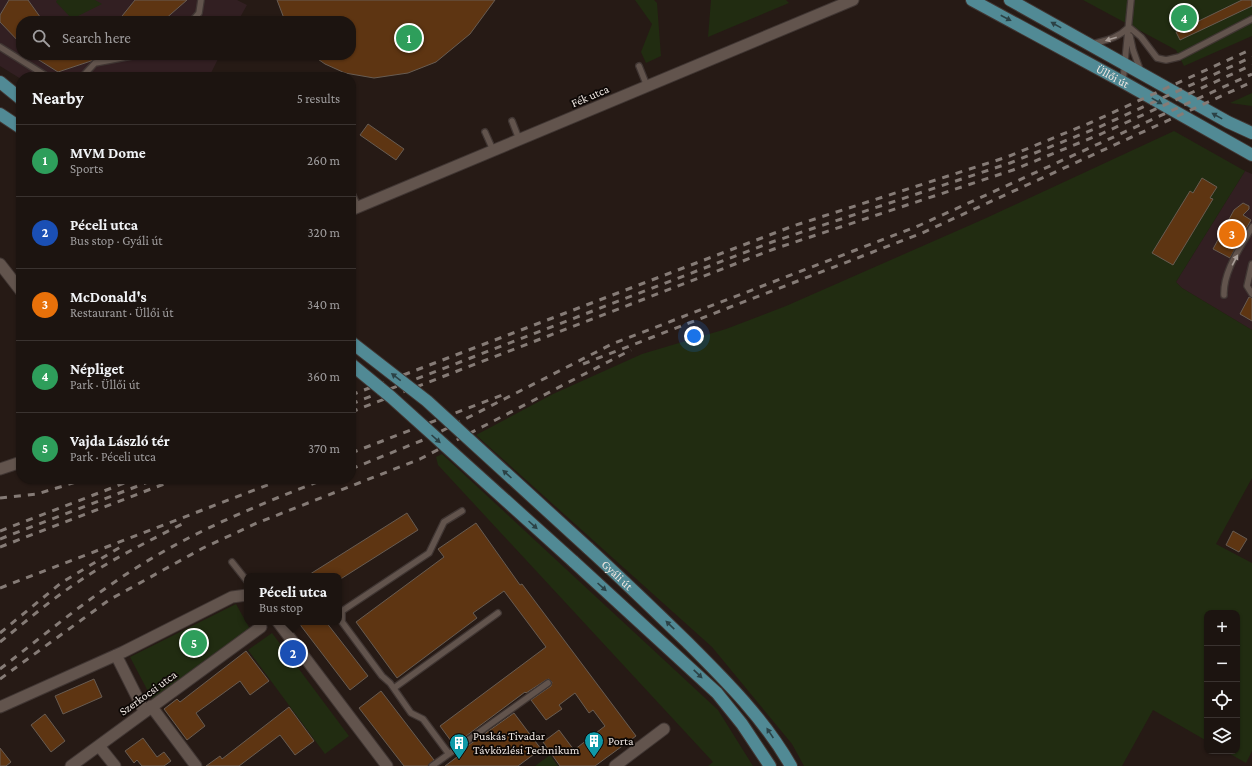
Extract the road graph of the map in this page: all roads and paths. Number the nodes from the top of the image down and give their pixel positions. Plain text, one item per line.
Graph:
1 (201, 0) edge
2 (853, 0) edge
3 (972, 0) edge
4 (1010, 0) edge
5 (1131, 2) edge
6 (840, 3) edge
7 (196, 16) edge
8 (1252, 19) edge
9 (1129, 27) junction
10 (1090, 44) junction
11 (0, 47) edge
12 (16, 57) edge
13 (21, 60) edge
14 (110, 60) edge
15 (1124, 64) junction
16 (639, 66) dead end
17 (40, 72) edge
18 (86, 72) edge
19 (1142, 74) junction
20 (0, 82) edge
21 (1123, 82) junction
22 (647, 86) junction
23 (16, 95) edge
24 (0, 114) edge
25 (512, 121) dead end
26 (16, 125) edge
27 (485, 132) dead end
28 (1252, 133) edge
29 (519, 139) junction
30 (493, 150) junction
31 (1252, 155) edge
32 (356, 209) edge
33 (1252, 227) edge
34 (0, 264) edge
35 (1252, 264) edge
36 (16, 285) edge
37 (1252, 294) edge
38 (1224, 295) dead end
39 (356, 346) edge
40 (356, 368) edge
41 (16, 464) edge
42 (0, 469) edge
43 (462, 511) dead end
44 (232, 562) dead end
45 (244, 577) edge
46 (244, 595) edge
47 (498, 613) dead end
48 (280, 625) edge
49 (261, 627) dead end
50 (116, 655) junction
51 (548, 683) dead end
52 (394, 688) junction
53 (0, 707) edge
54 (148, 709) junction
55 (664, 729) dead end
56 (99, 746) junction
57 (449, 754) junction
58 (71, 766) edge
59 (115, 766) edge
60 (196, 766) edge
61 (387, 766) edge
62 (432, 766) edge
63 (615, 766) edge
64 (770, 766) edge
65 (791, 766) edge

1 - 7 lane
2 - 6 street, Fék utca
3 -> 21 main road, Üllői út
10 -> 4 main road, Üllői út
5 - 9 lane
6 - 22 street, Fék utca
8 - 9 lane
9 -> 10 lane
9 - 15 lane
9 - 19 lane
10 - 15 main road, Üllői út
11 - 12 lane
13 - 17 lane
14 - 18 lane
15 - 19 main road, Üllői út
15 - 21 lane
16 - 22 lane
28 -> 19 main road, Üllői út
20 - 23 main road
21 -> 31 main road, Üllői út
22 - 29 street, Fék utca
24 - 26 main road
25 - 29 lane
27 - 30 lane
29 - 30 street, Fék utca
30 - 32 street, Fék utca
38 -> 33 lane
34 - 36 street
35 - 37 lane
65 -> 39 main road, Gyáli út, bridge
40 -> 64 main road, Gyáli út, bridge
41 - 42 street
43 - 52 lane
44 - 45 lane
46 - 50 street
47 - 52 lane
48 - 61 street
49 - 54 street, Szerkocsi utca
50 - 53 street
50 - 54 street
51 - 57 lane
52 - 57 lane
54 - 56 street, Szerkocsi utca
54 - 60 street
55 - 63 street
56 - 58 street, Szerkocsi utca
56 - 59 street
57 - 62 lane

